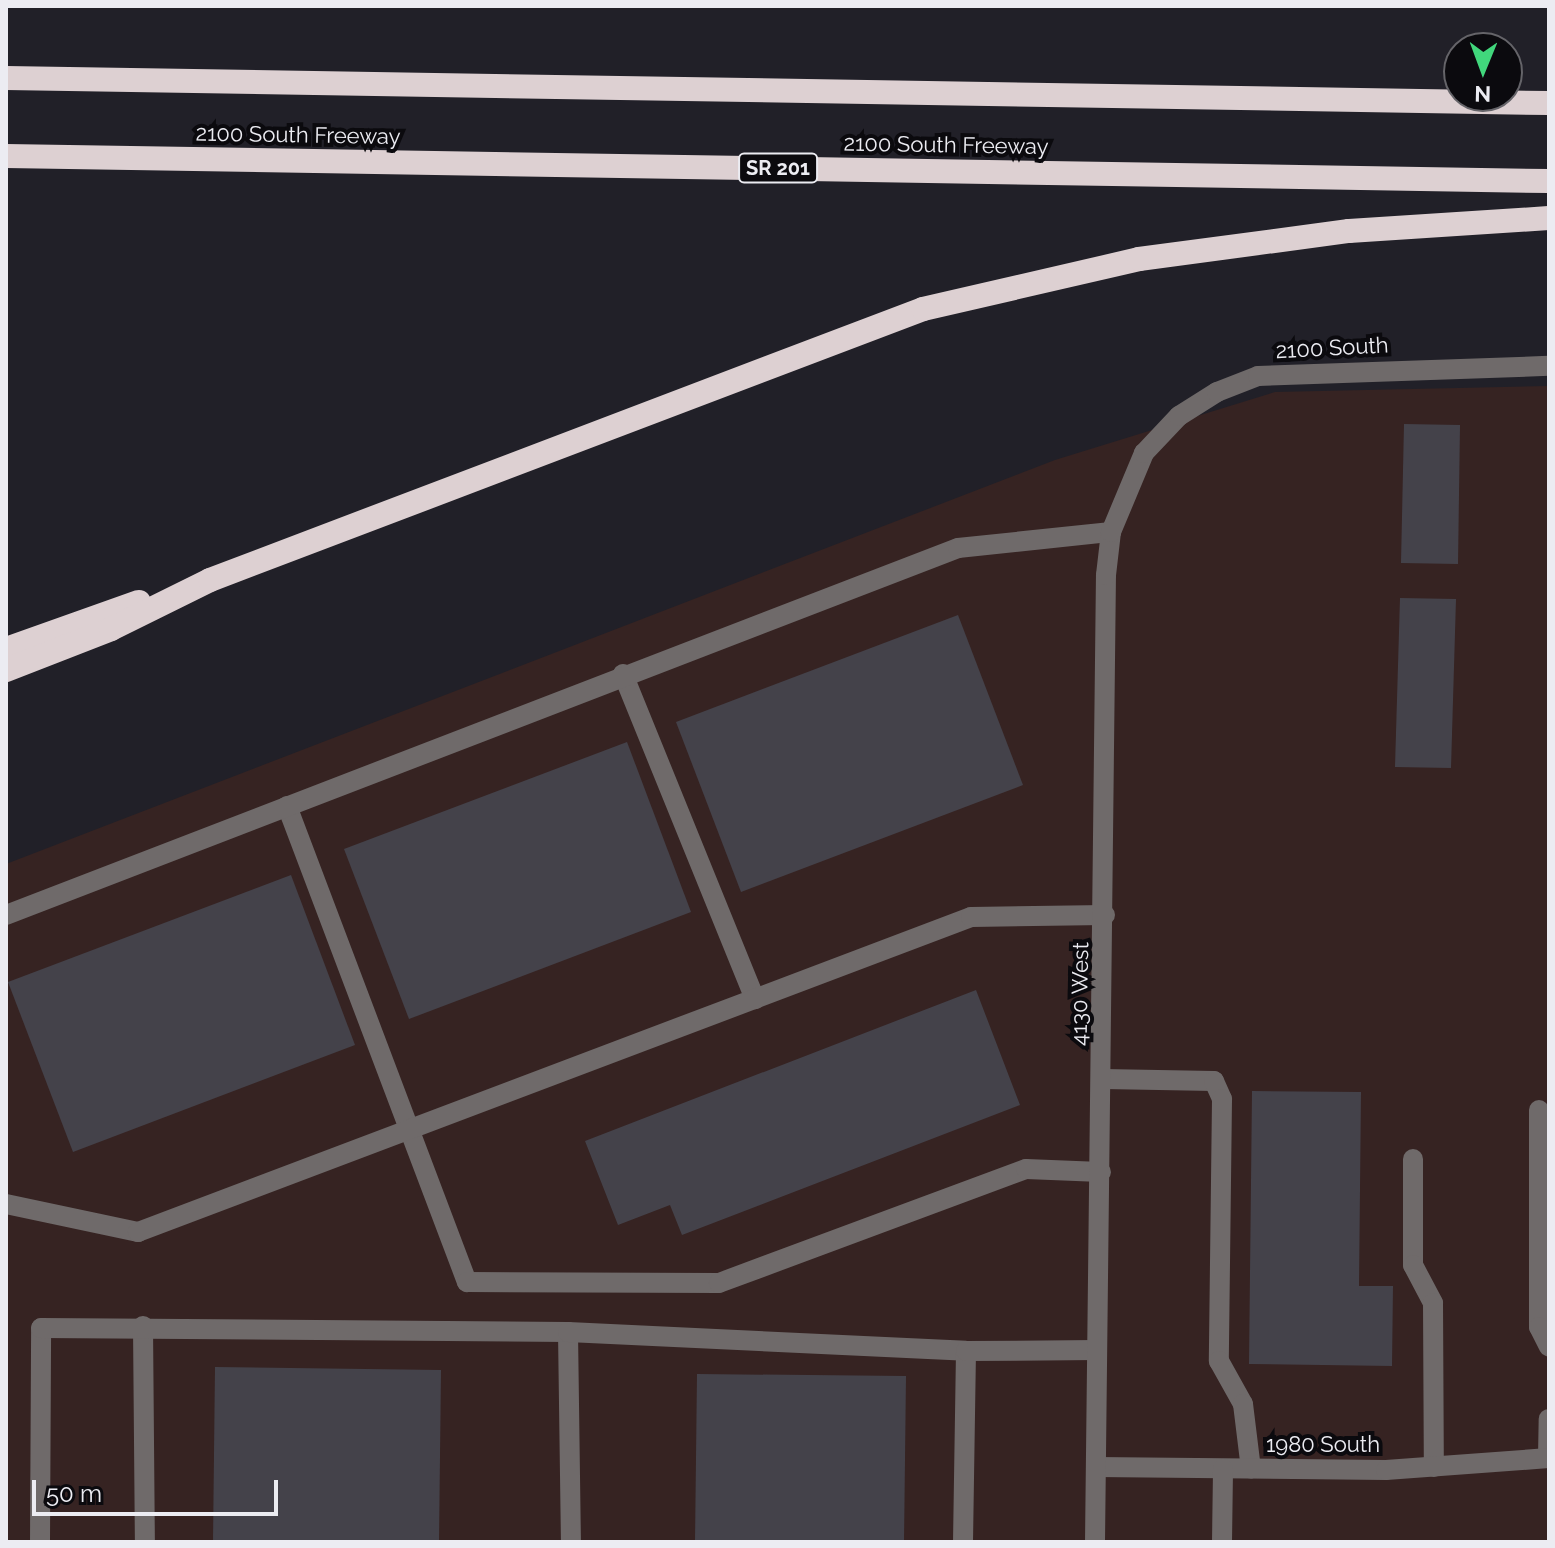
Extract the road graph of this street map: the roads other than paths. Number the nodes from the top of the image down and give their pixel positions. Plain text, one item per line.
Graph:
1 (6, 78) edge
2 (1549, 103) edge
3 (6, 156) edge
4 (1549, 181) edge
5 (1549, 218) edge
6 (1549, 366) edge
7 (1144, 453) joint
8 (1111, 532) junction
9 (210, 580) junction
10 (6, 649) edge
11 (6, 670) edge
12 (623, 674) junction
13 (287, 806) junction
14 (6, 915) edge
15 (1105, 915) junction
16 (755, 999) junction
17 (1103, 1079) junction
18 (1539, 1110) dead end
19 (412, 1129) junction
20 (1413, 1159) dead end
21 (1101, 1172) junction
22 (6, 1204) edge
23 (143, 1326) junction
24 (568, 1332) junction
25 (1549, 1347) edge
26 (1097, 1350) junction
27 (966, 1351) junction
28 (1549, 1419) edge
29 (1549, 1458) edge
30 (1096, 1467) junction
31 (1434, 1467) junction
32 (1223, 1469) junction
33 (1251, 1469) junction
34 (40, 1542) edge
35 (145, 1542) edge
36 (571, 1542) edge
37 (963, 1542) edge
38 (1095, 1542) edge
39 (1222, 1542) edge

1 - 2 highway
3 - 4 highway, 2100 South Freeway / SR 201
5 - 9 highway
6 - 7 street, 2100 South
7 - 8 street, 4130 West
8 - 12 street
8 - 15 street, 4130 West
9 - 10 highway
9 - 11 highway
12 - 13 street
12 - 16 street
13 - 14 street
13 - 19 street
15 - 16 street
15 - 17 street, 4130 West
16 - 19 street
17 - 21 street, 4130 West
17 - 33 street
18 - 25 street
19 - 21 street
19 - 22 street
20 - 31 street
21 - 26 street, 4130 West
23 - 24 street
23 - 34 street
23 - 35 street
24 - 27 street
24 - 36 street
26 - 27 street
26 - 30 street, 4130 West
27 - 37 street
28 - 29 street
29 - 31 street, 1980 South
30 - 32 street, 1980 South
30 - 38 street, 4130 West
31 - 33 street, 1980 South
32 - 33 street, 1980 South
32 - 39 street

